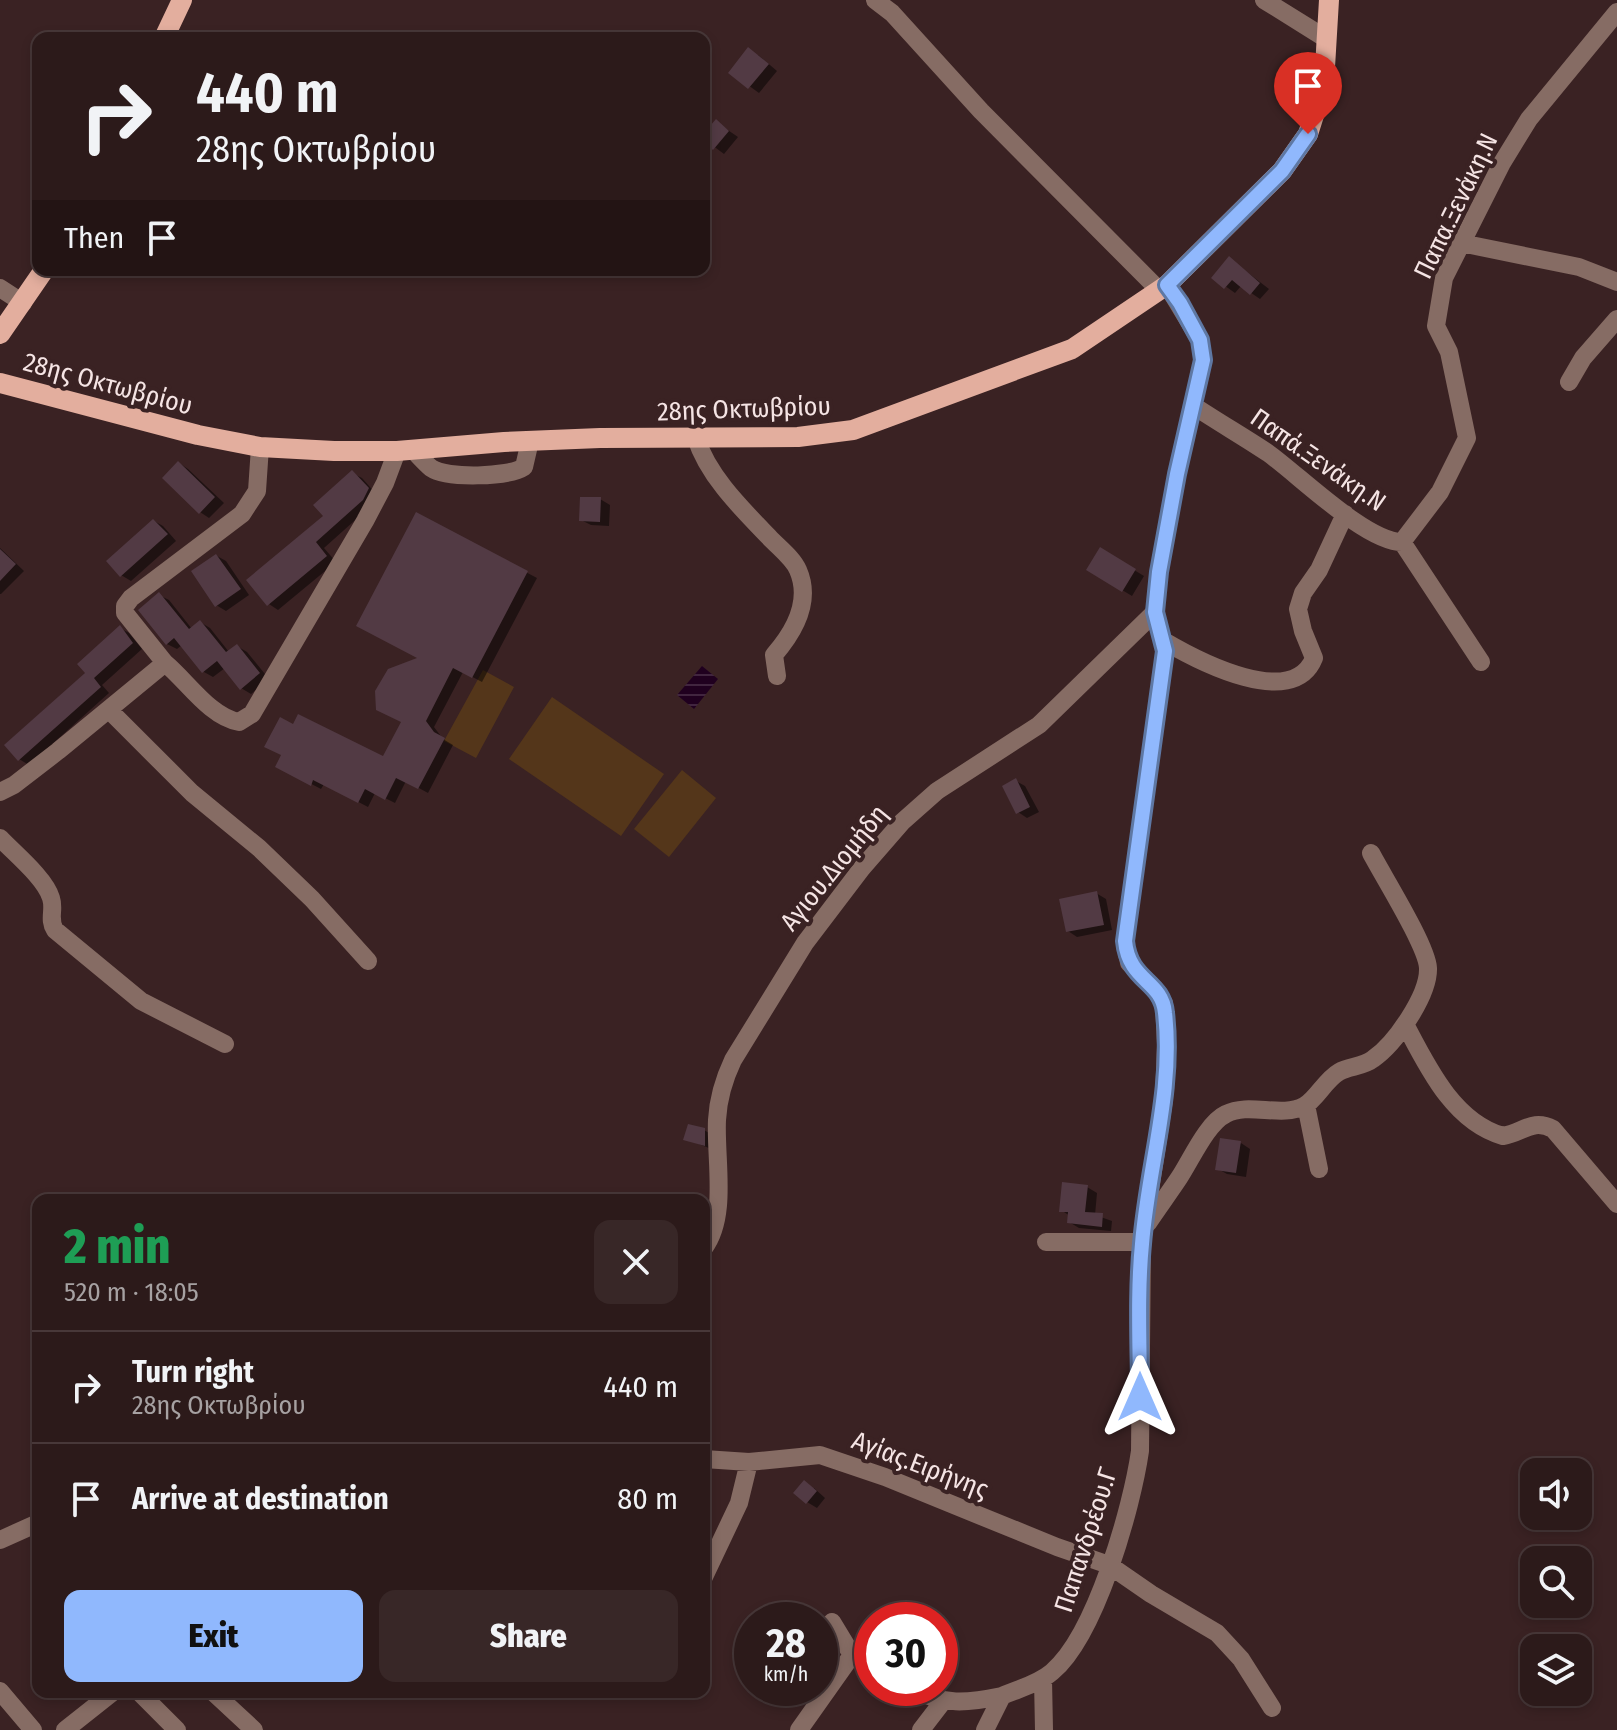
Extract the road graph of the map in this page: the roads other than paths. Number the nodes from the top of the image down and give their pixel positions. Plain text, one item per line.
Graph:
1 (182, 0) edge
2 (875, 0) edge
3 (1264, 0) edge
4 (1329, 0) edge
5 (1617, 12) edge
6 (167, 32) edge
7 (1325, 38) junction
8 (1461, 243) junction
9 (40, 276) edge
10 (1616, 280) edge
11 (0, 288) edge
12 (1163, 288) junction
13 (23, 303) junction
14 (1617, 319) edge
15 (0, 334) edge
16 (1569, 382) dead end
17 (0, 383) edge
18 (1194, 406) junction
19 (696, 438) junction
20 (530, 441) junction
21 (260, 447) junction
22 (405, 451) junction
23 (1440, 492) joint
24 (1345, 514) junction
25 (1402, 542) junction
26 (1155, 612) junction
27 (1164, 641) junction
28 (1481, 662) dead end
29 (165, 663) junction
30 (777, 676) dead end
31 (109, 710) junction
32 (0, 792) edge
33 (0, 838) edge
34 (1371, 853) dead end
35 (368, 961) dead end
36 (1406, 1026) junction
37 (225, 1044) dead end
38 (1306, 1105) junction
39 (1319, 1169) dead end
40 (1617, 1204) edge
41 (1143, 1235) junction
42 (710, 1238) edge
43 (1046, 1242) dead end
44 (710, 1459) edge
45 (749, 1462) junction
46 (32, 1526) edge
47 (0, 1540) edge
48 (710, 1564) edge
49 (1109, 1565) junction
50 (838, 1635) edge
51 (852, 1655) joint
52 (1043, 1679) junction
53 (0, 1691) edge
54 (1002, 1696) junction
55 (105, 1698) edge
56 (145, 1698) edge
57 (219, 1698) edge
58 (958, 1703) edge
59 (939, 1706) edge
60 (1272, 1708) dead end
61 (33, 1730) edge
62 (65, 1730) edge
63 (177, 1730) edge
64 (254, 1730) edge
65 (799, 1730) edge
66 (921, 1730) edge
67 (985, 1730) edge
68 (1044, 1730) edge

1 - 6 main road
2 - 12 street, Παπανδρέου.Γ
3 - 7 street
4 - 7 main road, 28ης Οκτωβρίου
5 - 8 street, Παπα.Ξενάκη.Ν
7 - 12 main road, 28ης Οκτωβρίου
8 - 10 street
8 - 23 street, Παπα.Ξενάκη.Ν
9 - 13 main road
11 - 13 street
12 - 18 street, Παπανδρέου.Γ
12 - 19 main road, 28ης Οκτωβρίου
13 - 15 main road
14 - 16 street
17 - 21 main road, 28ης Οκτωβρίου
18 - 24 street, Παπά.Ξενάκη.Ν
18 - 26 street, Παπανδρέου.Γ
19 - 20 main road, 28ης Οκτωβρίου
19 - 30 street
20 - 22 main road, 28ης Οκτωβρίου
20 - 22 street
21 - 22 main road, 28ης Οκτωβρίου
21 - 29 street
22 - 29 street
23 - 25 street, Παπά.Ξενάκη.Ν
24 - 25 street, Παπά.Ξενάκη.Ν
24 - 27 street
25 - 28 street
26 - 27 street, Παπανδρέου.Γ
26 - 42 street, Αγιου.Διομήδη
27 - 41 street, Παπανδρέου.Γ
29 - 31 street
31 - 32 street
31 - 35 street
33 - 37 street
34 - 36 street
36 - 38 street
36 - 40 street
38 - 39 street
38 - 41 street
41 - 43 street
41 - 49 street, Παπανδρέου.Γ
44 - 45 street, Αγίας.Ειρήνης
45 - 48 street
45 - 49 street, Αγίας.Ειρήνης
46 - 47 street
49 - 52 street, Παπανδρέου.Γ
49 - 60 street, Αγίας.Ειρήνης
50 - 51 street
51 - 65 street
52 - 54 street
52 - 68 street
53 - 61 street
54 - 58 street
54 - 67 street
55 - 62 street
56 - 63 street
57 - 64 street
59 - 66 street

